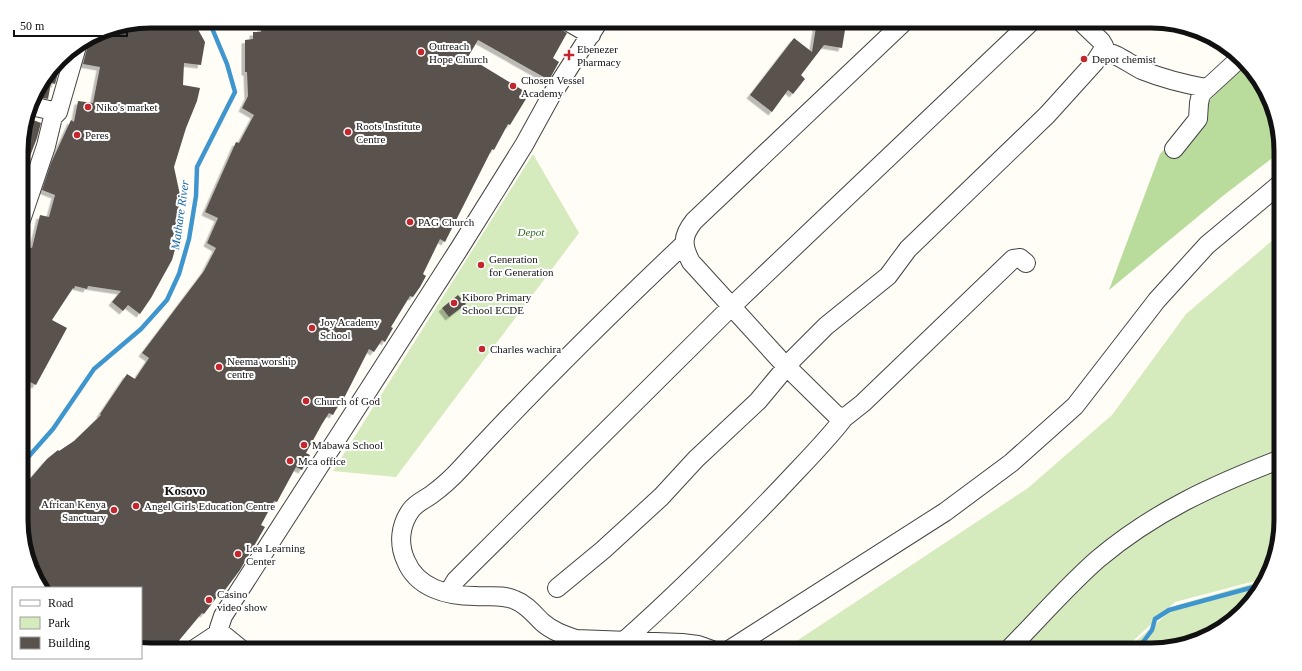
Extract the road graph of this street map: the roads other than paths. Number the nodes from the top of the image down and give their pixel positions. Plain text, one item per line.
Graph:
1 (595, 28) edge
2 (896, 28) edge
3 (1025, 28) edge
4 (1087, 28) edge
5 (1102, 51) junction
6 (75, 54) edge
7 (1235, 62) edge
8 (1206, 88) junction
9 (36, 107) edge
10 (58, 112) junction
11 (1174, 149) dead end
12 (1274, 189) edge
13 (28, 202) edge
14 (684, 244) junction
15 (1026, 262) dead end
16 (731, 307) junction
17 (787, 367) junction
18 (844, 418) junction
19 (1274, 462) edge
20 (557, 588) dead end
21 (448, 593) junction
22 (220, 632) junction
23 (624, 641) junction
24 (204, 643) edge
25 (233, 643) edge
26 (682, 643) edge
27 (740, 643) edge
28 (1015, 643) edge

1 - 22 street
2 - 14 street
3 - 16 street
4 - 5 street
5 - 8 street
5 - 17 street
6 - 10 street
7 - 8 street
8 - 11 street
9 - 10 street
10 - 13 street
12 - 27 street
14 - 16 street
14 - 21 street
15 - 18 street
16 - 17 street
16 - 21 street
17 - 18 street
17 - 20 street
18 - 23 street
19 - 28 street
21 - 23 street
22 - 24 street
22 - 25 street
23 - 26 street

